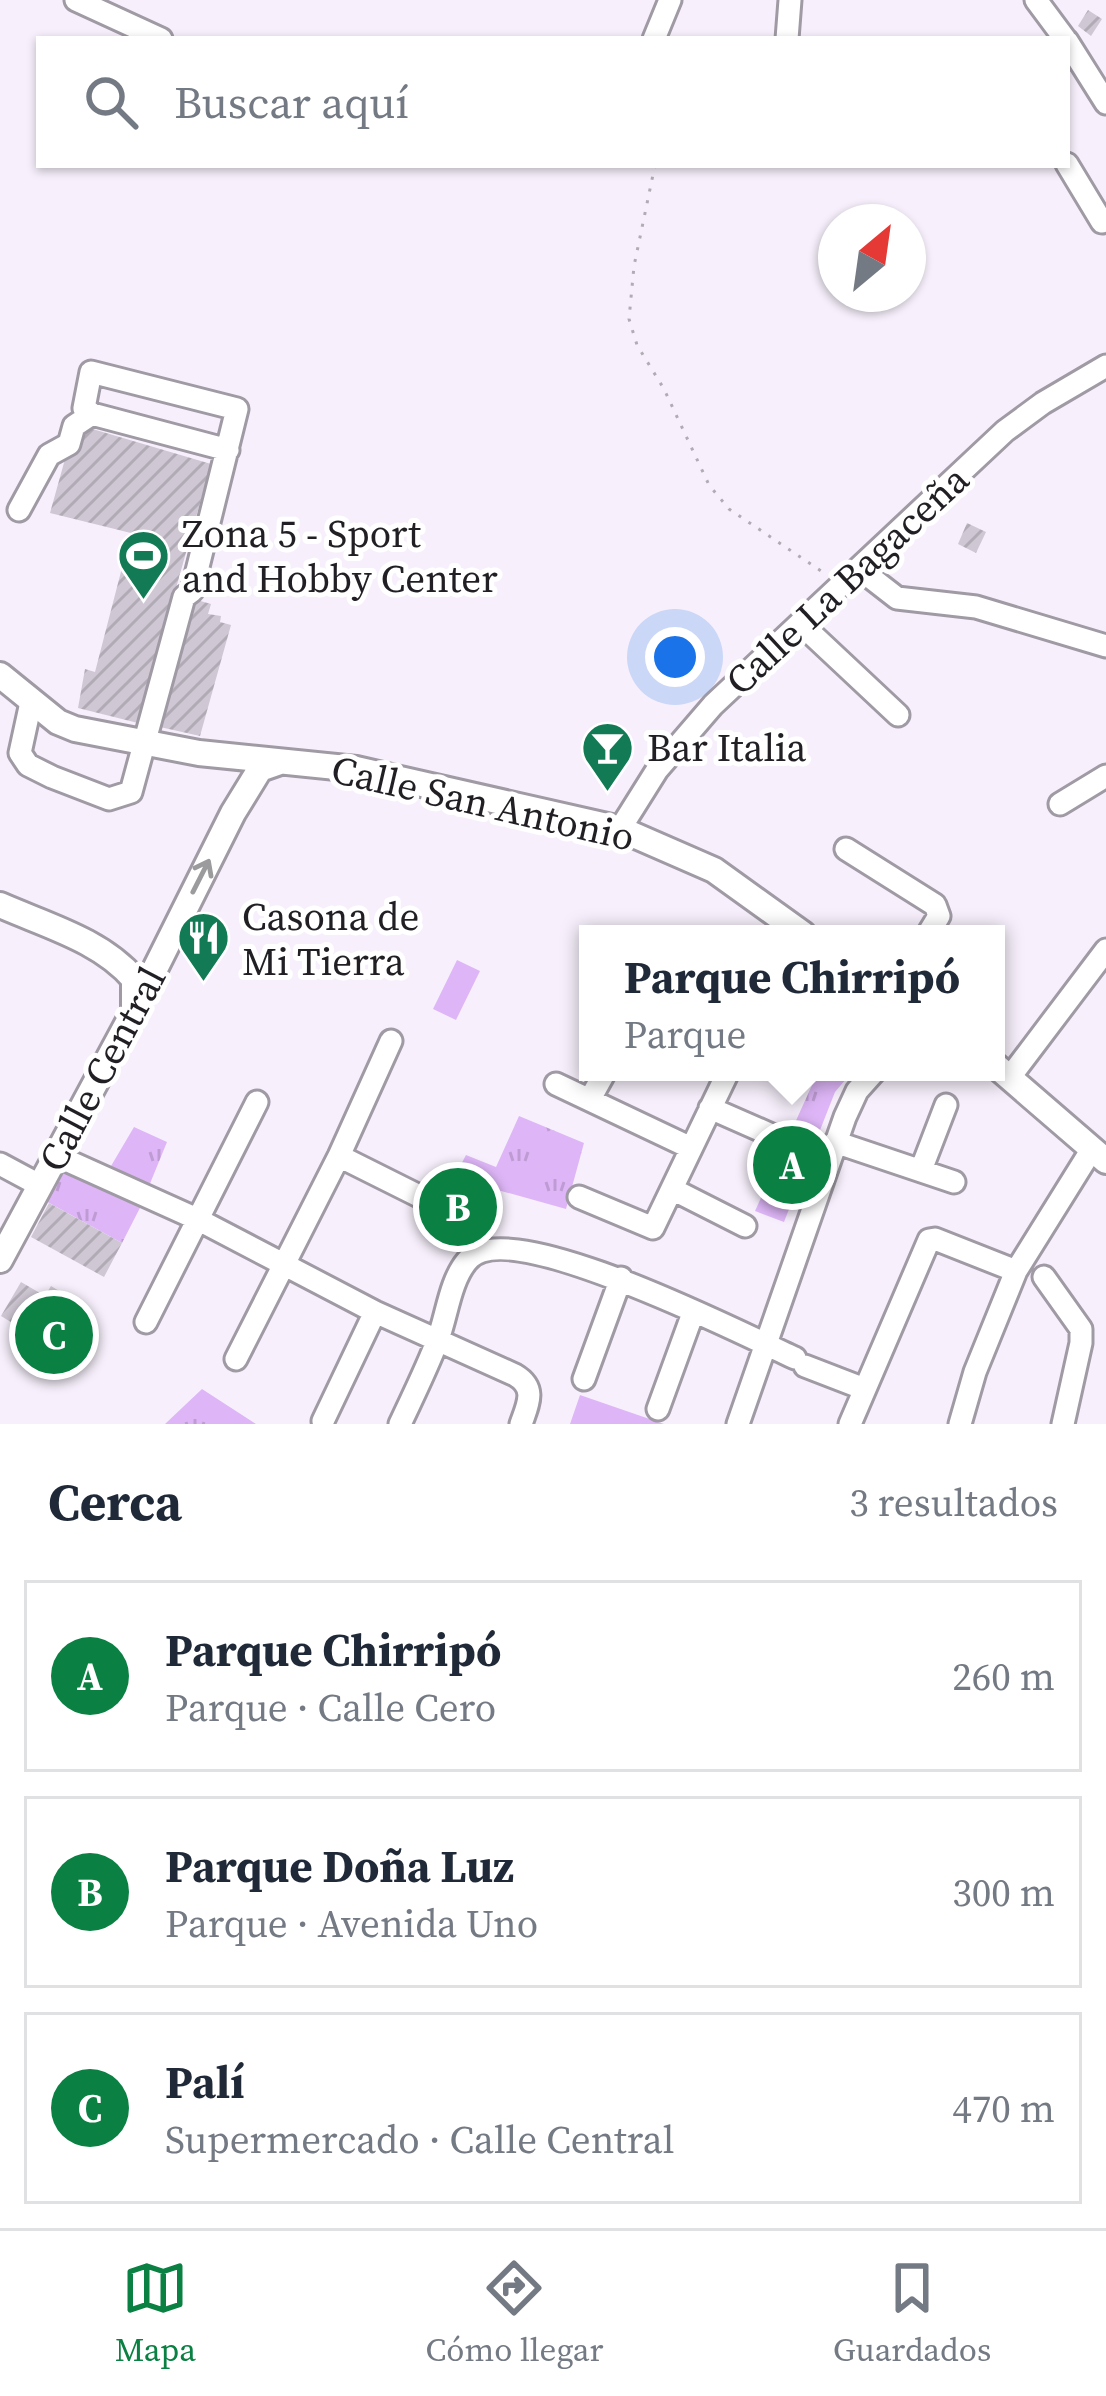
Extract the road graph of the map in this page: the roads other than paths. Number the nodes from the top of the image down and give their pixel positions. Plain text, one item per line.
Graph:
1 (76, 0) edge
2 (670, 0) edge
3 (790, 0) edge
4 (1036, 0) edge
5 (154, 36) edge
6 (655, 36) edge
7 (788, 36) edge
8 (1063, 36) edge
9 (1070, 46) edge
10 (1106, 103) edge
11 (1069, 168) edge
12 (1106, 178) edge
13 (1084, 192) junction
14 (1102, 222) dead end
15 (1106, 366) edge
16 (92, 415) junction
17 (228, 450) junction
18 (19, 510) dead end
19 (852, 578) junction
20 (802, 625) junction
21 (1106, 646) edge
22 (0, 675) edge
23 (0, 696) edge
24 (30, 707) junction
25 (898, 715) dead end
26 (58, 722) junction
27 (143, 744) junction
28 (200, 752) junction
29 (280, 761) junction
30 (1106, 776) edge
31 (1060, 804) dead end
32 (233, 813) junction
33 (620, 830) junction
34 (846, 849) dead end
35 (0, 905) edge
36 (788, 925) edge
37 (934, 925) edge
38 (92, 946) junction
39 (165, 949) junction
40 (1106, 950) edge
41 (132, 1015) junction
42 (391, 1041) dead end
43 (1005, 1070) edge
44 (1005, 1074) edge
45 (600, 1081) edge
46 (724, 1081) edge
47 (866, 1081) edge
48 (556, 1084) dead end
49 (590, 1100) junction
50 (257, 1102) dead end
51 (946, 1105) dead end
52 (710, 1108) junction
53 (783, 1140) dead end
54 (836, 1142) junction
55 (692, 1148) junction
56 (60, 1151) junction
57 (1099, 1155) edge
58 (339, 1156) junction
59 (0, 1164) edge
60 (921, 1171) junction
61 (954, 1181) dead end
62 (41, 1186) junction
63 (672, 1189) junction
64 (579, 1197) dead end
65 (424, 1199) dead end
66 (197, 1220) junction
67 (745, 1226) dead end
68 (0, 1260) edge
69 (285, 1264) junction
70 (1016, 1271) junction
71 (1044, 1277) dead end
72 (621, 1278) junction
73 (374, 1312) junction
74 (693, 1312) junction
75 (146, 1322) dead end
76 (438, 1340) junction
77 (766, 1345) junction
78 (236, 1359) dead end
79 (584, 1379) dead end
80 (862, 1388) junction
81 (658, 1409) dead end
82 (323, 1421) dead end
83 (400, 1424) edge
84 (520, 1424) edge
85 (738, 1424) edge
86 (850, 1424) edge
87 (960, 1424) edge
88 (1063, 1424) edge

1 - 5 street
2 - 6 street
3 - 7 street
4 - 8 street
9 - 10 street
11 - 13 street
12 - 13 street
13 - 14 street
15 - 19 street, Calle La Bagaceña
16 - 17 street
16 - 17 street
16 - 18 street
17 - 27 street
19 - 20 street, Calle La Bagaceña
19 - 21 street
20 - 25 street
20 - 33 street, Calle La Bagaceña
22 - 26 main road
23 - 24 main road
24 - 26 main road
24 - 27 street
26 - 27 main road, Calle San Antonio
27 - 28 main road, Calle San Antonio
28 - 29 main road, Calle San Antonio
28 - 32 main road
29 - 32 main road, Calle Central
29 - 33 main road, Calle San Antonio
30 - 31 street
39 -> 32 main road, Calle Central
33 - 36 main road, Calle San Antonio
34 - 37 street
35 - 38 main road
38 - 39 main road
38 - 41 main road
39 - 41 main road, Calle Central
40 - 43 street
41 - 56 main road, Calle Central
42 - 58 street
44 - 57 main road
45 - 49 street
46 - 52 street
47 - 54 street
48 - 49 street
49 - 55 street
50 - 66 street
51 - 60 street
52 - 53 street
52 - 55 street
54 - 60 street
54 - 77 street
55 - 63 street
56 - 62 main road, Calle Central
56 - 66 street
57 - 70 street
58 - 65 street
58 - 69 street
59 - 62 street
60 - 61 street
62 - 68 main road, Calle Central
63 - 64 street
63 - 67 street
66 - 69 street
66 - 75 street
69 - 73 street
69 - 78 street
70 - 80 street
70 - 87 street
71 - 88 street
72 - 74 street
72 - 76 street
72 - 79 street
73 - 76 street
73 - 82 street
74 - 77 street
74 - 81 street
76 - 83 street
76 - 84 street
77 - 80 street
77 - 85 street
80 - 86 street

